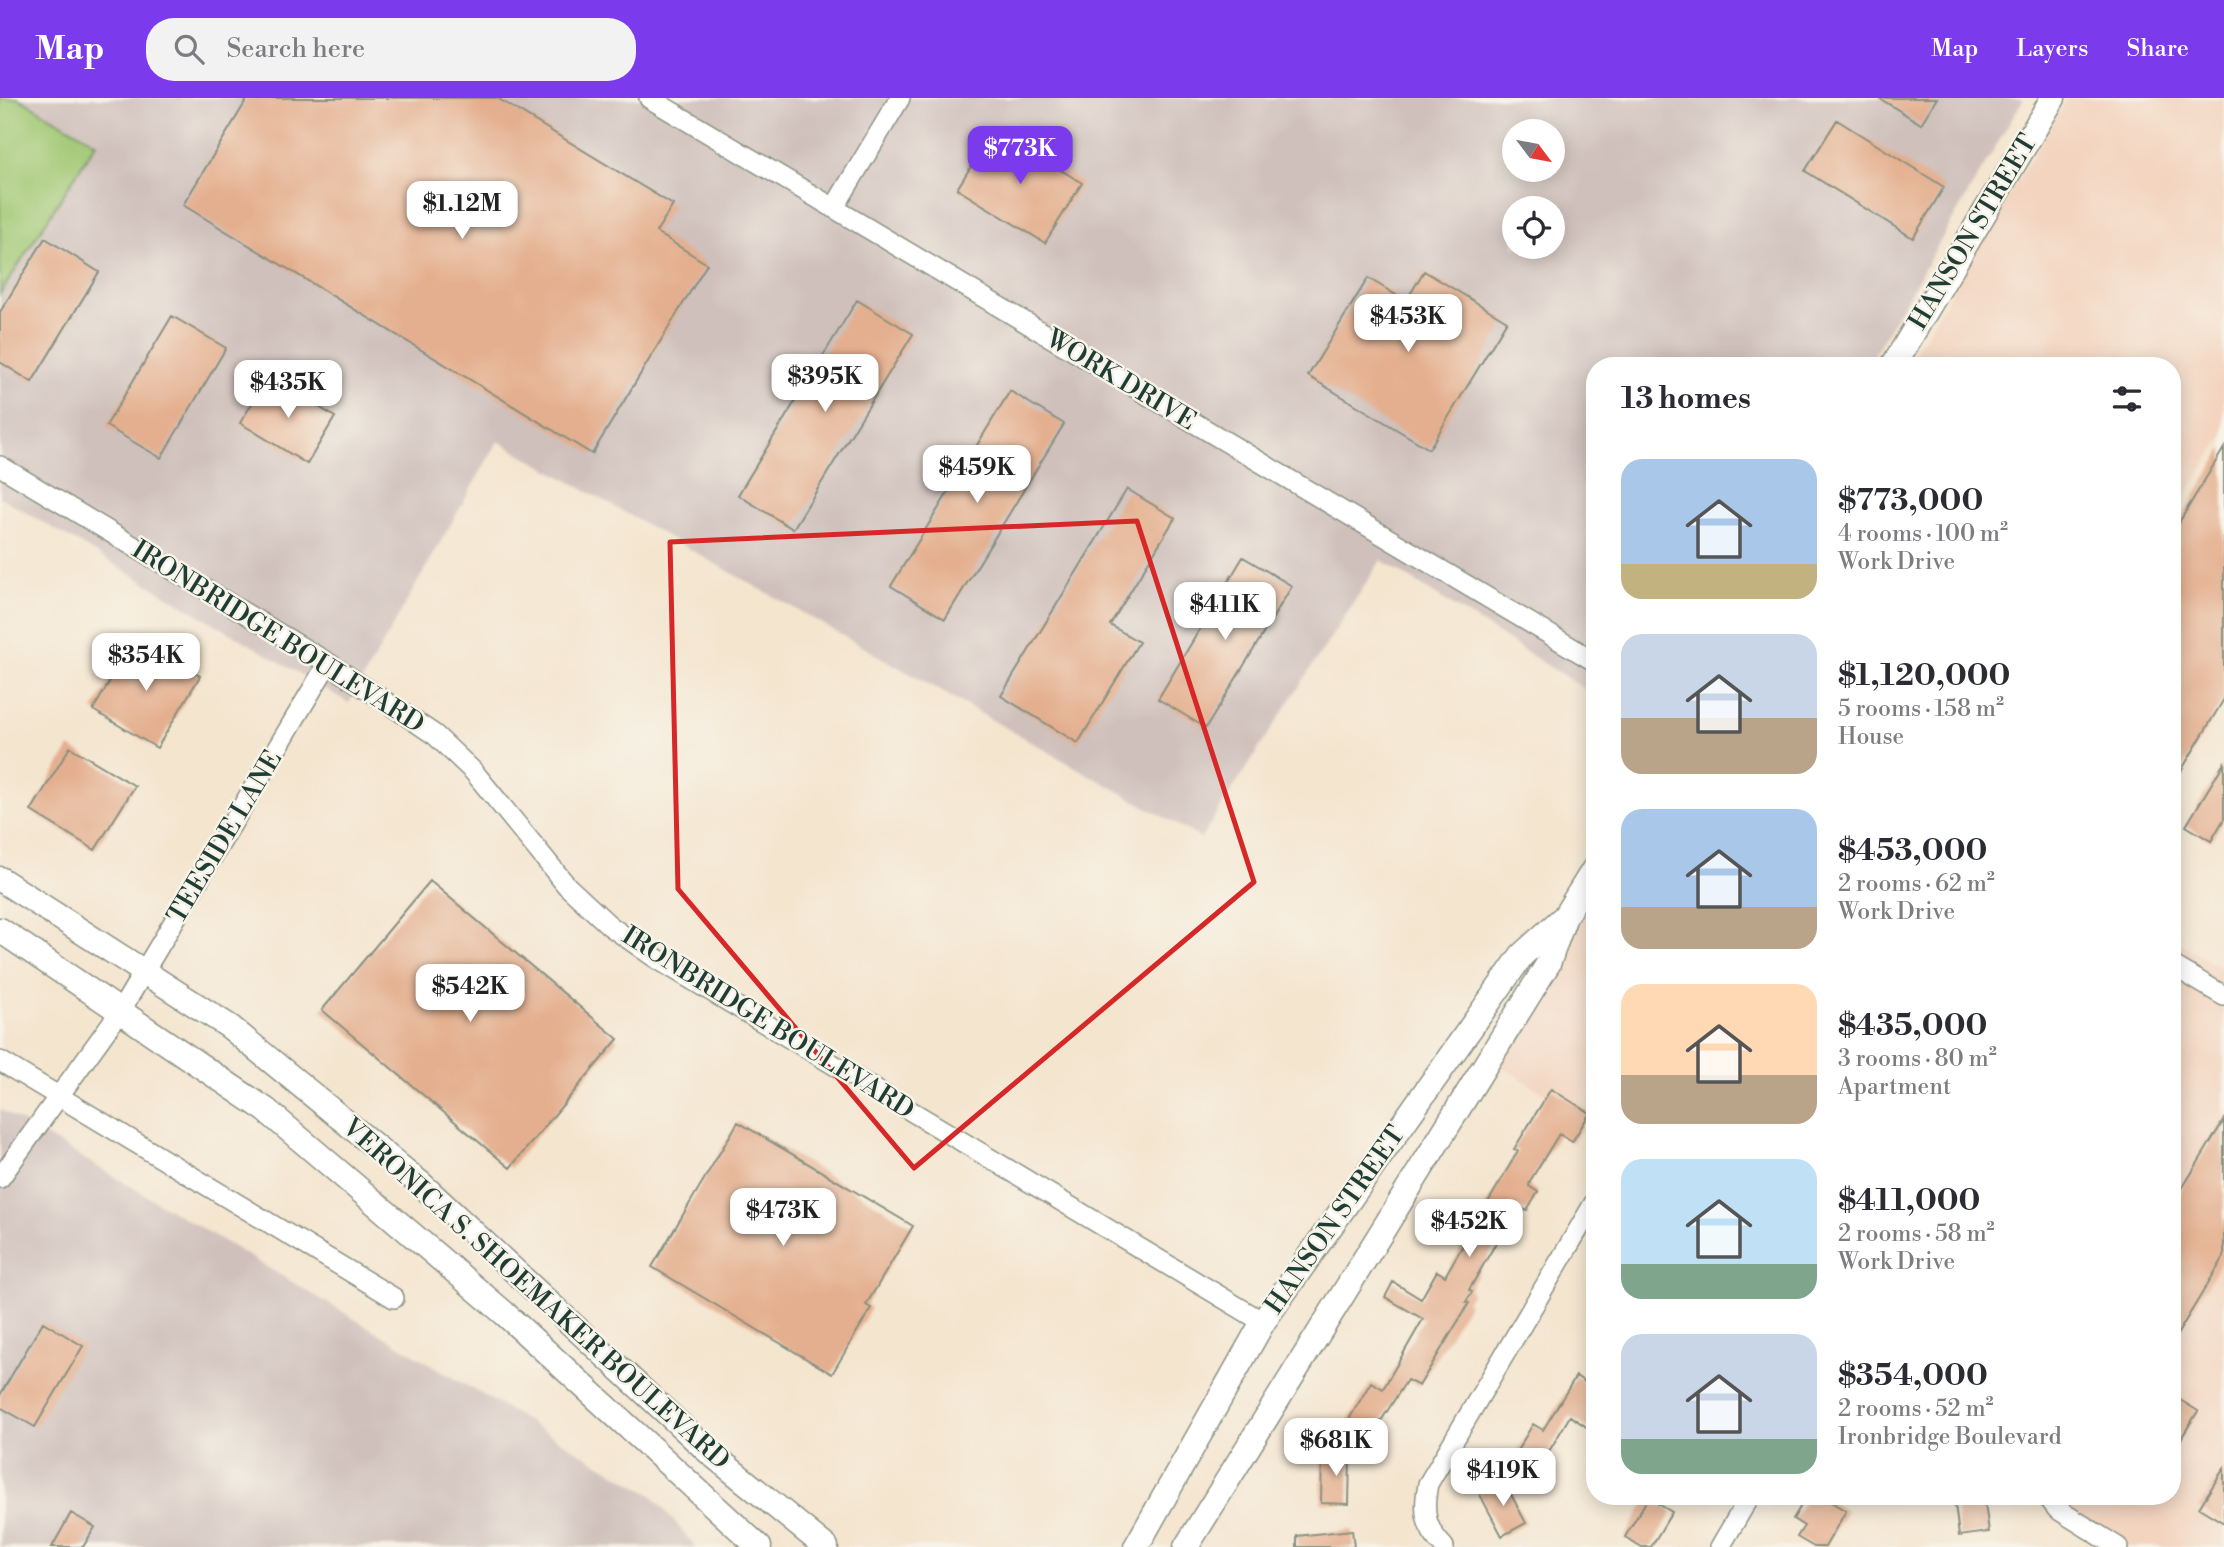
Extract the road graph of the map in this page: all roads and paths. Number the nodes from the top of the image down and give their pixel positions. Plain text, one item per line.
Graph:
1 (649, 98) edge
2 (900, 98) edge
3 (2053, 98) edge
4 (834, 208) junction
5 (1898, 357) edge
6 (0, 466) edge
7 (1586, 656) edge
8 (328, 663) junction
9 (0, 879) edge
10 (1586, 882) edge
11 (1565, 916) junction
12 (0, 930) edge
13 (2181, 970) edge
14 (145, 972) junction
15 (2224, 996) edge
16 (121, 1010) junction
17 (0, 1061) edge
18 (60, 1096) junction
19 (0, 1178) edge
20 (1586, 1217) edge
21 (394, 1298) dead end
22 (1263, 1322) junction
23 (1746, 1505) edge
24 (2054, 1505) edge
25 (759, 1547) edge
26 (826, 1547) edge
27 (1136, 1547) edge
28 (1186, 1547) edge
29 (1444, 1547) edge
30 (1720, 1547) edge
31 (2118, 1547) edge

1 - 4 street, WORK DRIVE
2 - 4 street
3 - 5 street, HANSON STREET
4 - 7 street, WORK DRIVE
6 - 8 street, IRONBRIDGE BOULEVARD
8 - 14 street, TEESIDE LANE
8 - 22 street, IRONBRIDGE BOULEVARD
9 - 14 street, VERONICA S. SHOEMAKER BOULEVARD
10 - 11 street, HANSON STREET
11 - 22 street, HANSON STREET
11 - 28 street, HANSON STREET
12 - 16 street, VERONICA S. SHOEMAKER BOULEVARD
13 - 15 street
14 - 16 street, TEESIDE LANE
14 - 26 street, VERONICA S. SHOEMAKER BOULEVARD
16 - 18 street, TEESIDE LANE
16 - 25 street, VERONICA S. SHOEMAKER BOULEVARD
17 - 18 street
18 - 19 street, TEESIDE LANE
18 - 21 street
20 - 29 street
22 - 27 street, HANSON STREET
23 - 30 street
24 - 31 street

